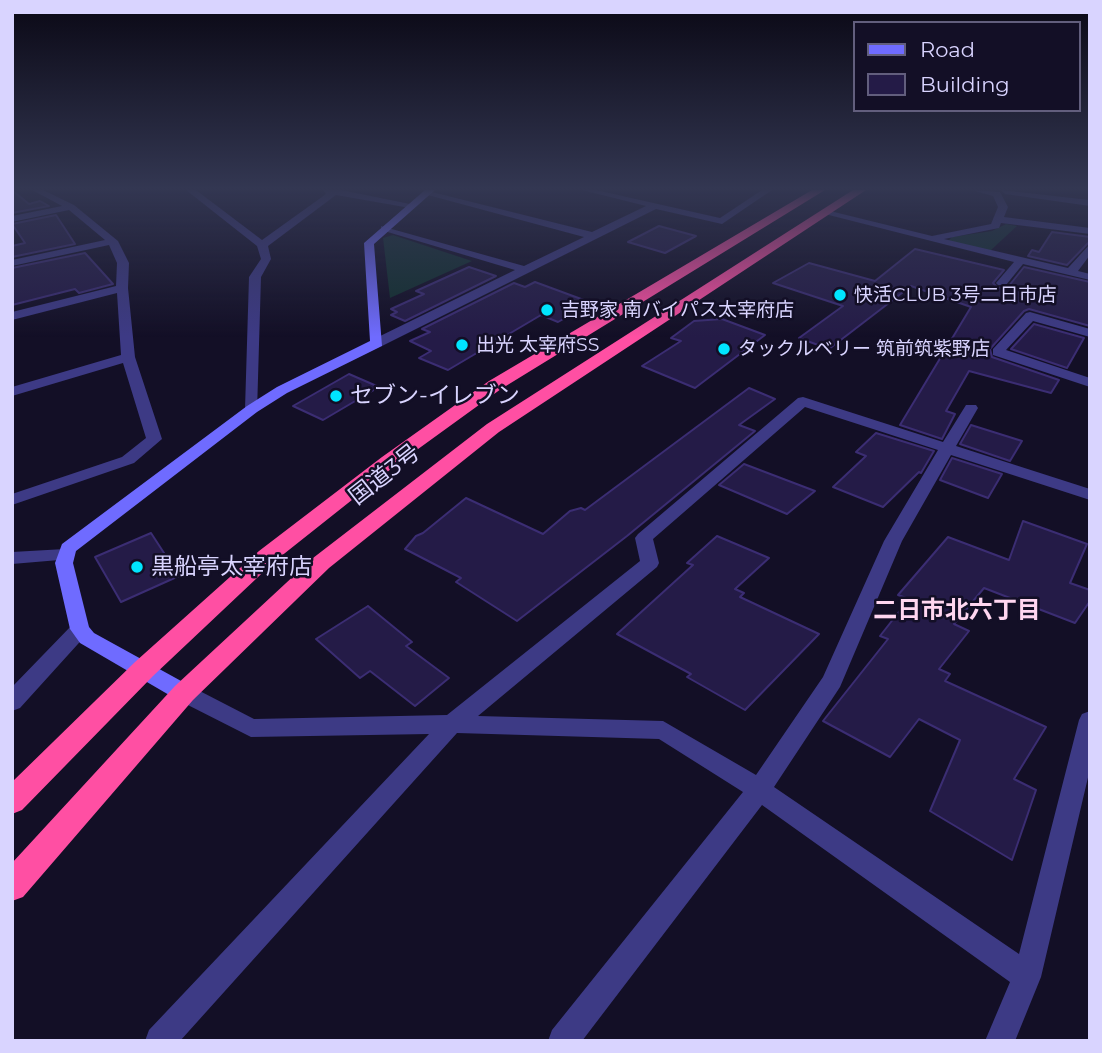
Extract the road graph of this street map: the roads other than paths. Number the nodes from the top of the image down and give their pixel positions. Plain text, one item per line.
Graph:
1 (254, 239) edge
2 (270, 239) edge
3 (373, 239) edge
4 (422, 239) edge
5 (588, 239) edge
6 (737, 239) edge
7 (786, 239) edge
8 (934, 239) edge
9 (113, 241) joint
10 (262, 245) junction
11 (1090, 247) edge
12 (1020, 261) junction
13 (12, 263) edge
14 (525, 270) junction
15 (1071, 272) junction
16 (1090, 277) edge
17 (1002, 283) dead end
18 (122, 288) junction
19 (12, 316) edge
20 (1090, 334) edge
21 (377, 343) junction
22 (128, 357) junction
23 (1090, 383) edge
24 (12, 392) edge
25 (971, 408) dead end
26 (252, 409) junction
27 (947, 449) junction
28 (1090, 495) edge
29 (12, 500) edge
30 (65, 555) junction
31 (12, 558) edge
32 (80, 629) junction
33 (144, 668) junction
34 (184, 693) junction
35 (12, 702) edge
36 (1090, 720) edge
37 (452, 724) junction
38 (759, 790) junction
39 (12, 801) edge
40 (12, 886) edge
41 (1027, 977) junction
42 (160, 1041) edge
43 (563, 1041) edge
44 (1000, 1041) edge

1 - 10 street
2 - 10 street
3 - 21 street
4 - 14 street
5 - 14 street
6 - 33 highway, 国道3号
7 - 34 highway, 国道3号
8 - 12 street
9 - 13 street
9 - 18 street
10 - 26 street
11 - 15 street
12 - 15 street
12 - 17 street
14 - 21 street
15 - 16 street
18 - 19 street
18 - 22 street
20 - 23 street
21 - 26 street
22 - 24 street
22 - 29 street
25 - 27 street
26 - 30 street
27 - 28 street
27 - 37 street
27 - 38 street
30 - 31 street
30 - 32 street
32 - 33 street
32 - 35 street
33 - 34 street
33 - 39 highway, 国道3号
34 - 37 street
34 - 40 highway, 国道3号
36 - 41 street
37 - 38 street
37 - 42 street
38 - 41 street
38 - 43 street
41 - 44 street

